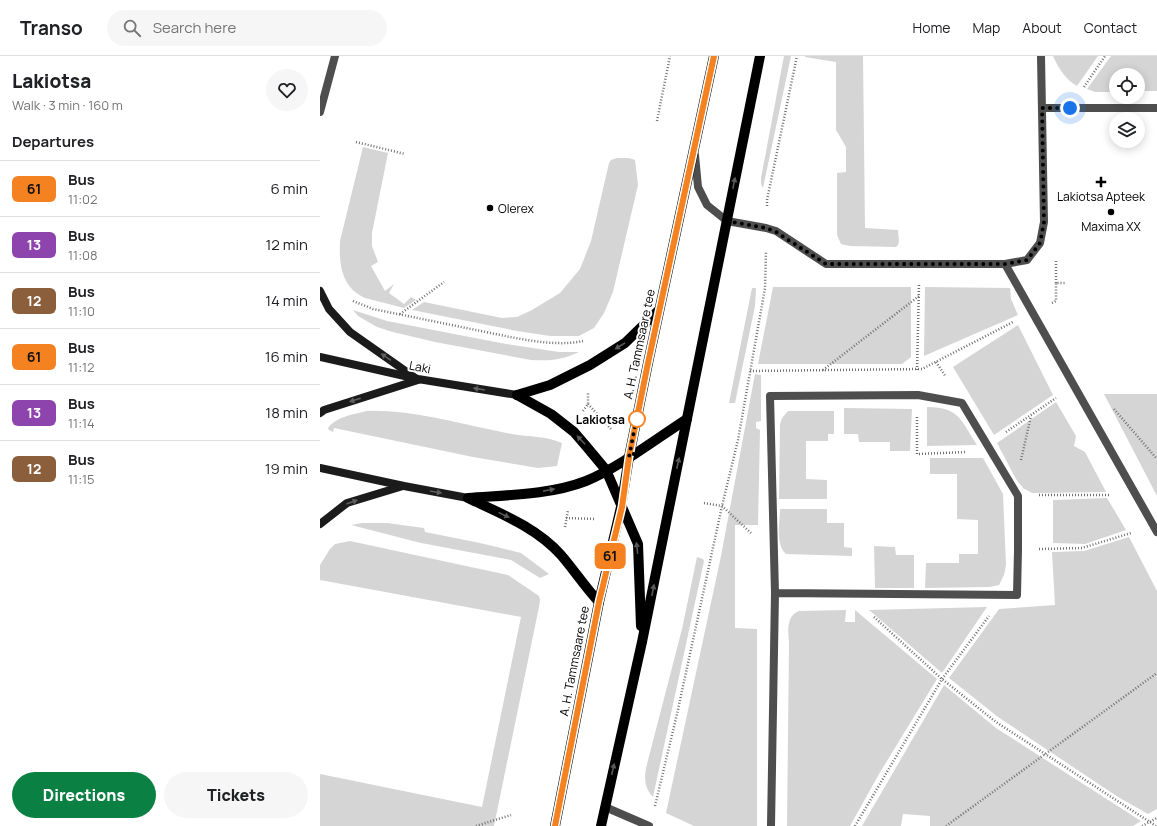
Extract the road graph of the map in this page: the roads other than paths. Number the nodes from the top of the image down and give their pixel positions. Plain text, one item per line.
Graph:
1 (334, 56) edge
2 (714, 56) edge
3 (760, 56) edge
4 (1041, 56) edge
5 (1042, 108) junction
6 (1157, 108) edge
7 (320, 112) edge
8 (694, 151) junction
9 (727, 221) junction
10 (1005, 264) junction
11 (320, 292) edge
12 (659, 310) junction
13 (320, 357) edge
14 (418, 379) junction
15 (517, 395) junction
16 (320, 413) edge
17 (687, 419) junction
18 (629, 457) junction
19 (320, 468) edge
20 (606, 470) junction
21 (404, 486) junction
22 (468, 498) junction
23 (622, 507) junction
24 (320, 524) edge
25 (1156, 528) edge
26 (775, 593) junction
27 (599, 602) junction
28 (642, 642) junction
29 (605, 807) junction
30 (555, 826) edge
31 (601, 826) edge
32 (649, 826) edge
33 (771, 826) edge

1 - 7 street
2 - 8 main road, A. H. Tammsaare tee
9 -> 3 main road
4 - 5 street
5 - 6 street
5 - 10 street
8 - 9 street
8 - 12 main road, A. H. Tammsaare tee
9 - 10 street
9 - 17 main road
10 - 25 street
14 -> 11 street
12 -> 15 main road
12 - 18 main road, A. H. Tammsaare tee
13 - 14 street, Laki
15 -> 14 street, Laki
14 -> 16 street
20 -> 15 main road
17 - 18 main road
28 -> 17 main road
18 - 20 main road
18 - 23 main road, A. H. Tammsaare tee
19 - 21 street
22 -> 20 main road
20 - 23 main road
21 -> 22 street
24 -> 21 street
22 -> 27 main road
23 - 27 main road, A. H. Tammsaare tee
28 -> 23 main road
26 - 26 street
26 - 33 street
27 - 30 main road, A. H. Tammsaare tee
29 -> 28 main road
29 - 31 main road
29 - 32 street

